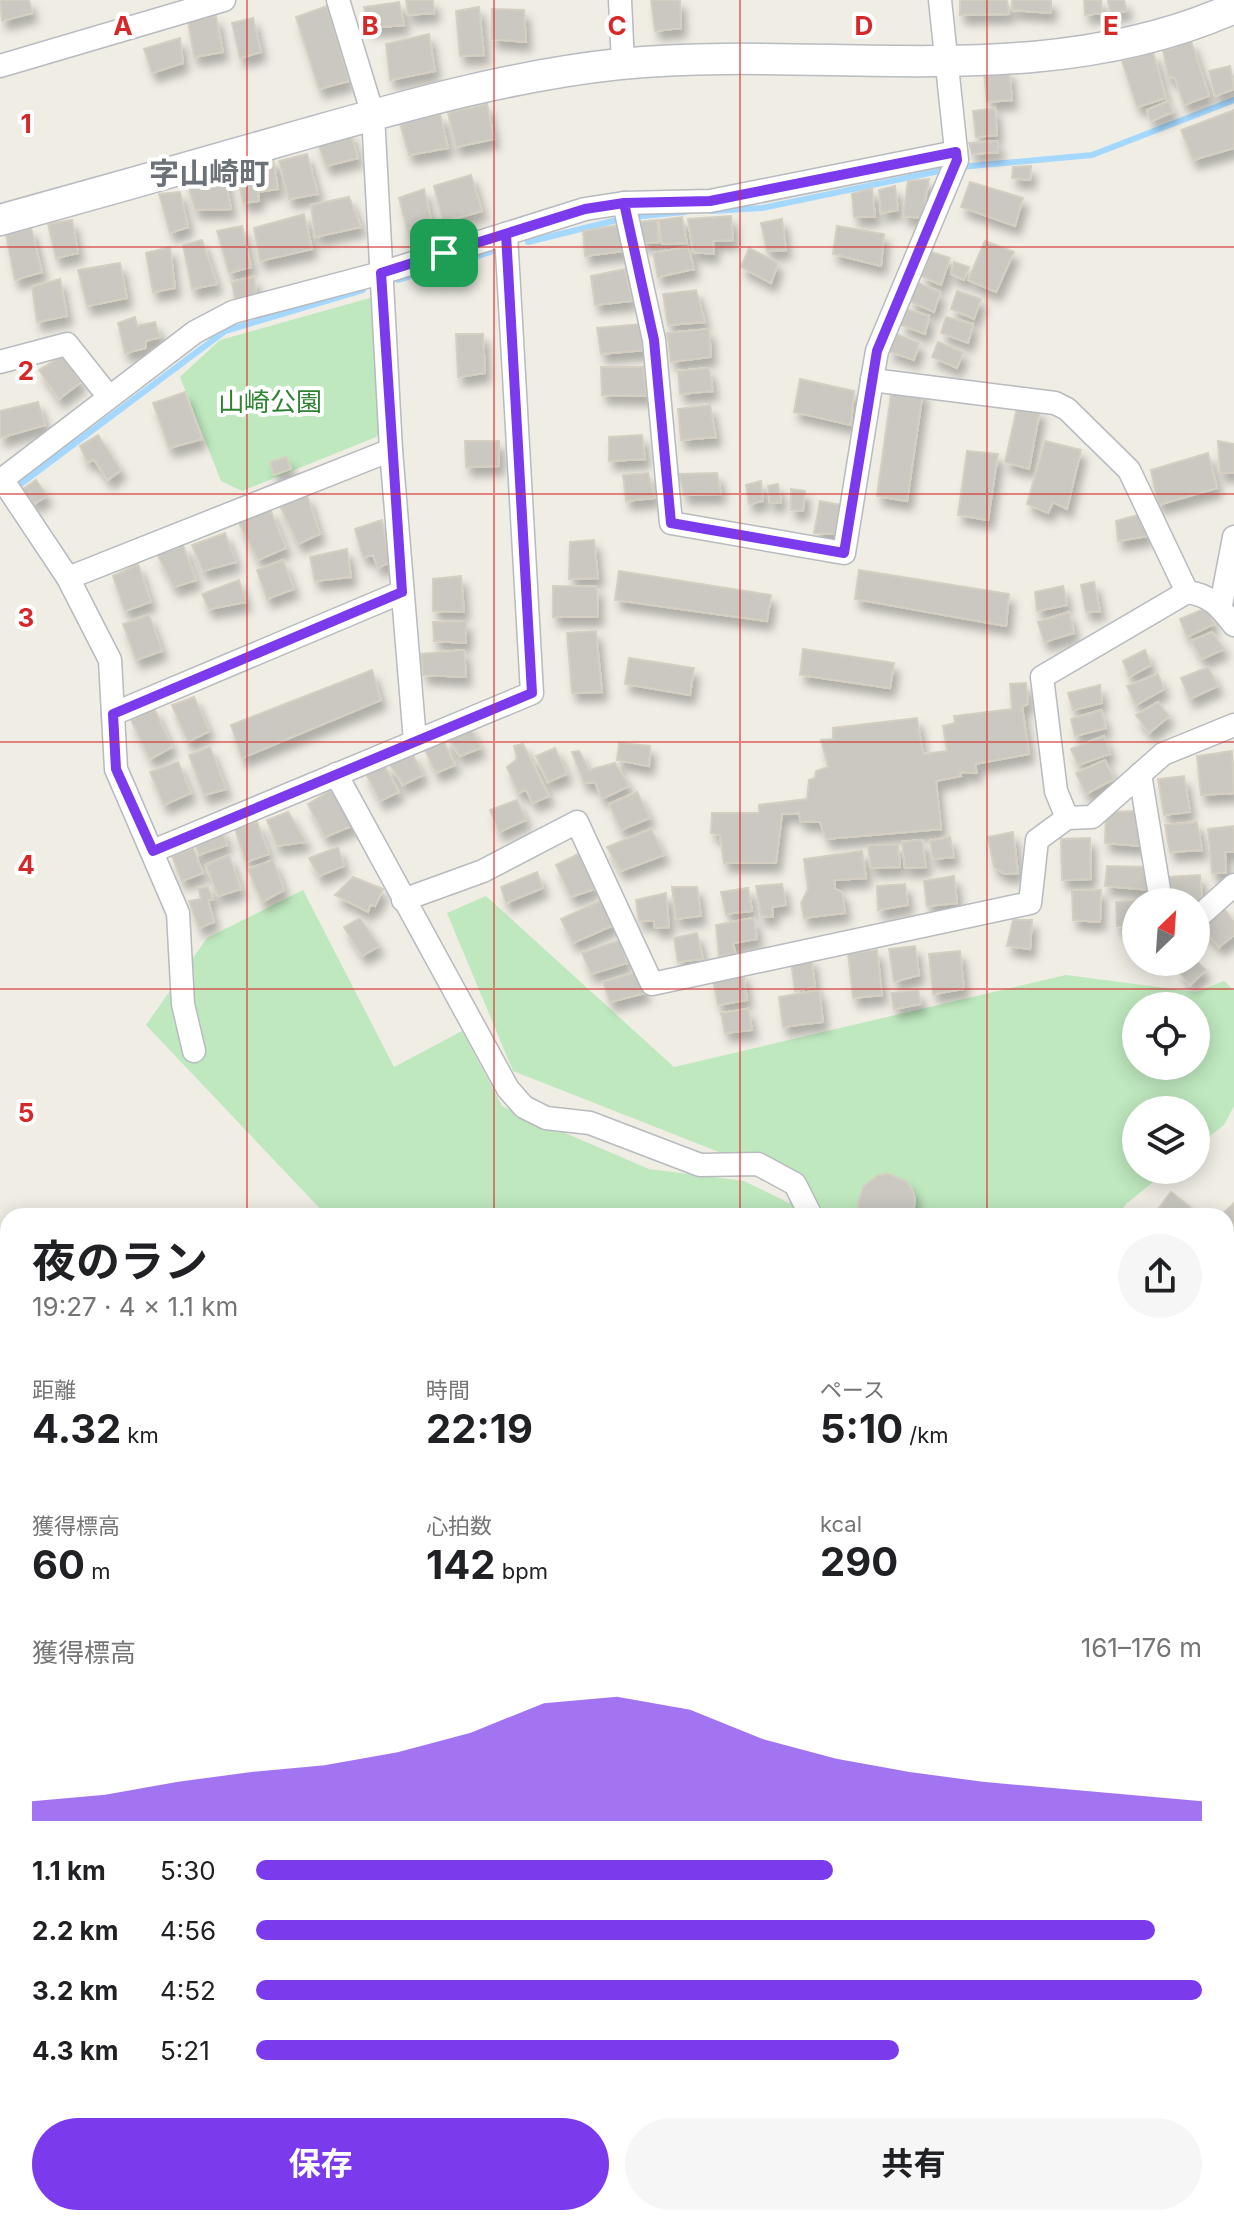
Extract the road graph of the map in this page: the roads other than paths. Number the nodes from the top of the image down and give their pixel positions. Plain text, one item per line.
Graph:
1 (224, 0) edge
2 (338, 0) edge
3 (620, 0) edge
4 (940, 0) edge
5 (1234, 8) edge
6 (946, 61) junction
7 (623, 64) junction
8 (0, 66) edge
9 (373, 115) junction
10 (954, 164) junction
11 (626, 212) junction
12 (0, 220) edge
13 (506, 234) junction
14 (381, 273) junction
15 (0, 362) edge
16 (872, 380) junction
17 (109, 397) junction
18 (391, 450) junction
19 (1, 480) edge
20 (1234, 537) edge
21 (68, 578) junction
22 (402, 592) junction
23 (1187, 592) junction
24 (1229, 614) edge
25 (113, 714) junction
26 (1234, 725) edge
27 (415, 741) junction
28 (336, 774) junction
29 (1140, 774) junction
30 (1067, 818) junction
31 (153, 851) junction
32 (1234, 885) edge
33 (1159, 888) edge
34 (403, 900) junction
35 (1210, 906) edge
36 (194, 1051) dead end
37 (807, 1208) edge

1 - 8 street
2 - 9 street
3 - 7 street
4 - 6 street
5 - 6 street
6 - 7 street
6 - 10 street
7 - 9 street
9 - 12 street
9 - 14 street
10 - 11 street
10 - 16 street
11 - 13 street
11 - 16 street
13 - 14 street
13 - 27 street
14 - 17 street
14 - 18 street
15 - 17 street
16 - 23 street
17 - 19 street
18 - 21 street
18 - 22 street
19 - 21 street
20 - 24 street
21 - 25 street
22 - 25 street
22 - 27 street
23 - 24 street
23 - 30 street
25 - 31 street
26 - 29 street
27 - 28 street
28 - 31 street
28 - 34 street
29 - 30 street
29 - 33 street
30 - 34 street
31 - 36 street
32 - 35 street
34 - 37 street

